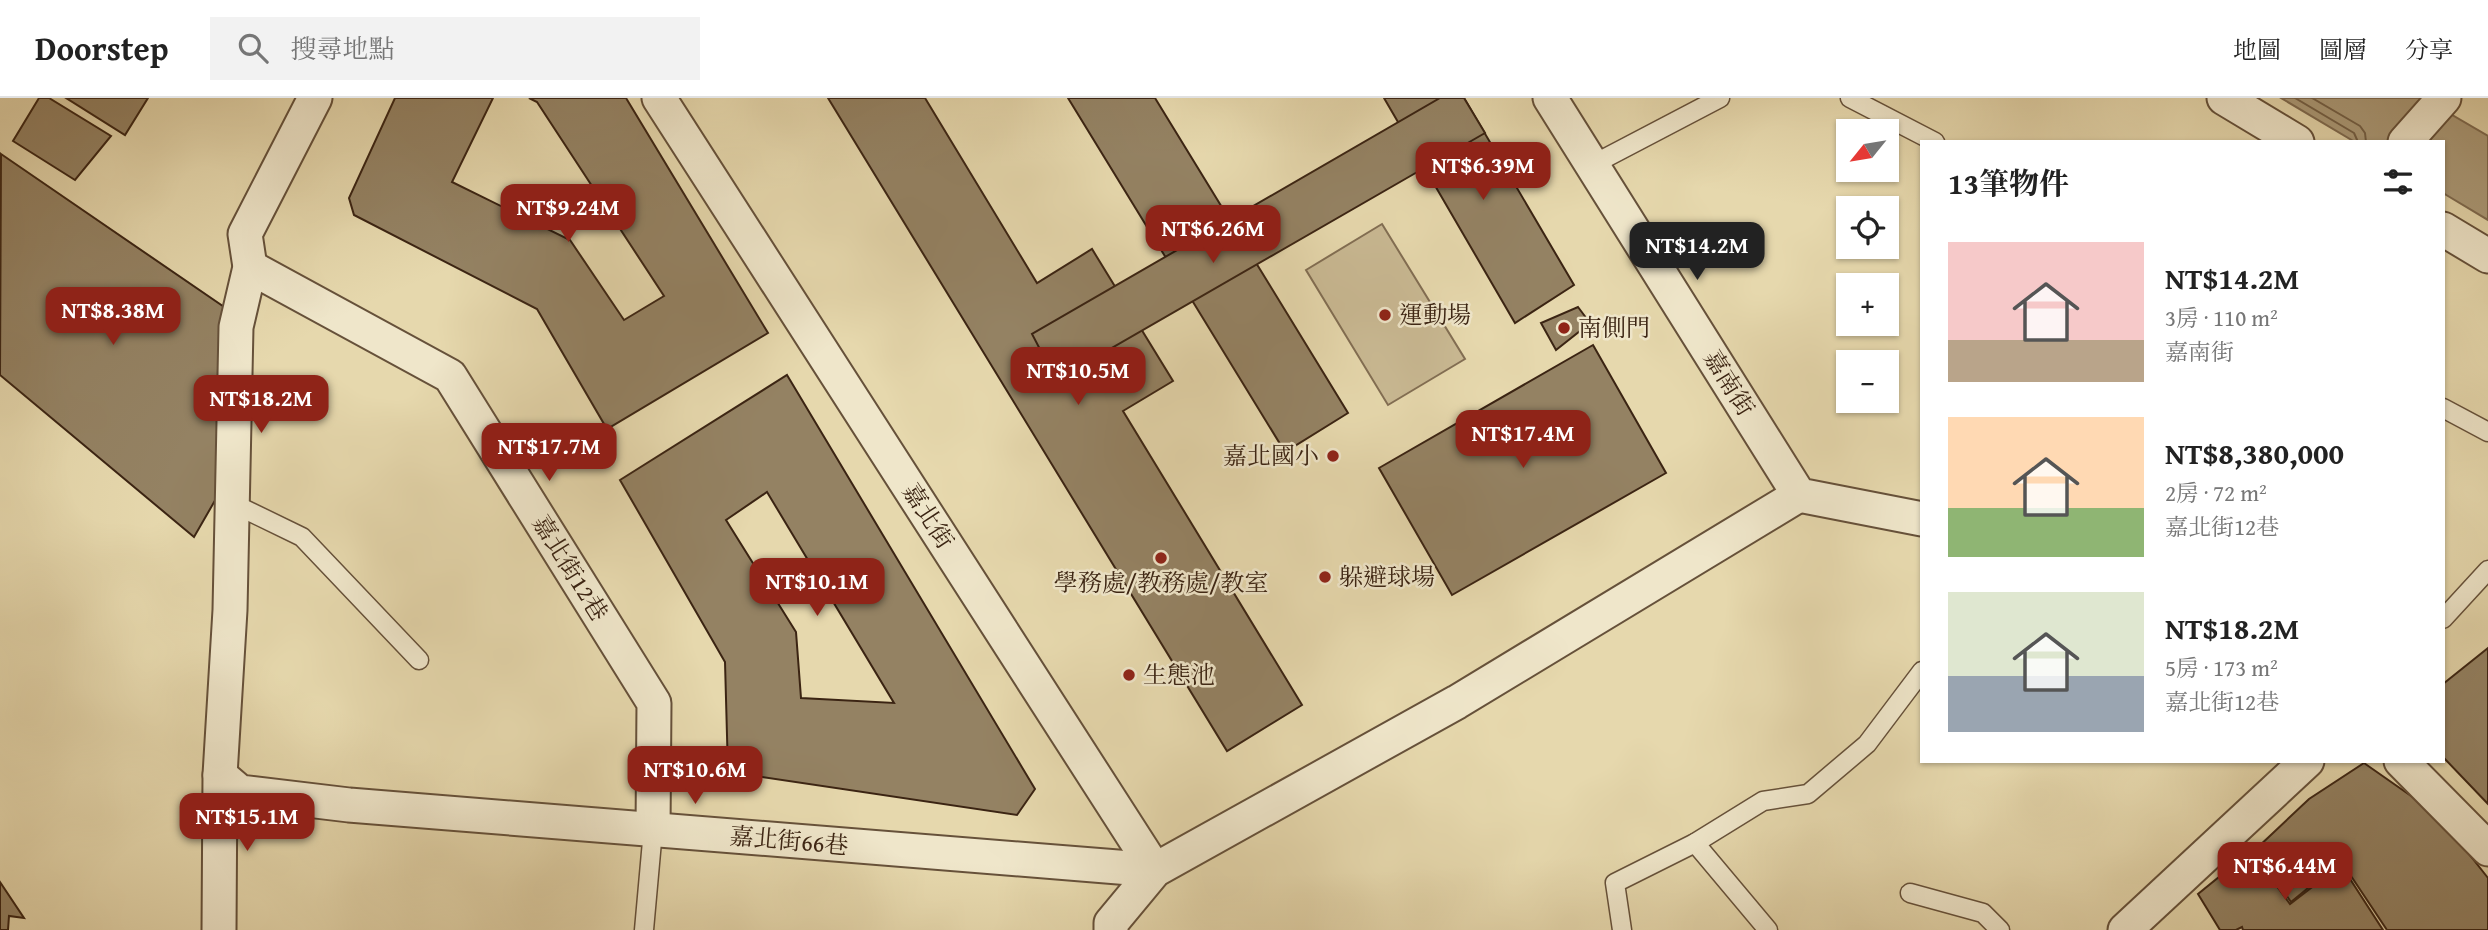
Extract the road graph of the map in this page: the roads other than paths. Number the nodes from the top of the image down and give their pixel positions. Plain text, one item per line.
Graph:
1 (316, 98) edge
2 (659, 98) edge
3 (1550, 98) edge
4 (1720, 98) edge
5 (1850, 98) edge
6 (2224, 98) edge
7 (2444, 98) edge
8 (1931, 140) edge
9 (2294, 140) edge
10 (2407, 140) edge
11 (1592, 165) junction
12 (2445, 230) edge
13 (2488, 256) edge
14 (250, 267) junction
15 (2445, 409) edge
16 (2488, 432) edge
17 (1799, 495) junction
18 (232, 503) junction
19 (1920, 519) edge
20 (2488, 570) edge
21 (2445, 618) edge
22 (419, 660) dead end
23 (1920, 674) edge
24 (2305, 763) edge
25 (2403, 763) edge
26 (220, 775) junction
27 (653, 830) junction
28 (1695, 843) junction
29 (2488, 849) edge
30 (1155, 870) junction
31 (1910, 893) dead end
32 (219, 930) edge
33 (644, 930) edge
34 (1111, 930) edge
35 (1622, 930) edge
36 (1768, 930) edge
37 (2000, 930) edge
38 (2125, 930) edge

1 - 14 street
2 - 30 street, 嘉北街
3 - 11 street, 嘉南街
4 - 11 lane
5 - 8 lane
6 - 9 street
7 - 10 street
11 - 17 street, 嘉南街
12 - 13 street
14 - 18 street
14 - 27 street, 嘉北街12巷
15 - 16 lane
17 - 19 street
17 - 30 street
18 - 22 lane
18 - 26 street
20 - 21 lane
23 - 28 lane
24 - 38 street
25 - 29 street
26 - 27 street, 嘉北街66巷
26 - 32 street
27 - 30 street, 嘉北街66巷
27 - 33 lane
28 - 35 lane
28 - 36 lane
30 - 34 street
31 - 37 lane

